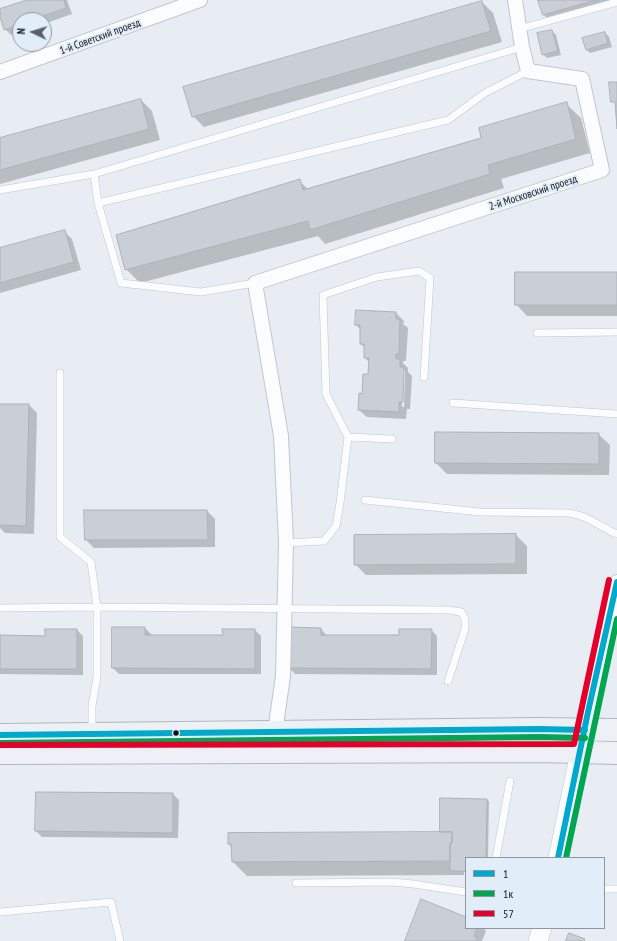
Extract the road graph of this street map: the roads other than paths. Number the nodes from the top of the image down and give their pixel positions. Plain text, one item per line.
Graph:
1 (200, 0) edge
2 (515, 0) edge
3 (617, 2) edge
4 (519, 29) junction
5 (522, 47) junction
6 (528, 71) junction
7 (0, 72) edge
8 (94, 174) junction
9 (0, 190) edge
10 (98, 203) junction
11 (255, 283) junction
12 (617, 332) edge
13 (537, 333) dead end
14 (60, 373) dead end
15 (424, 377) dead end
16 (453, 403) dead end
17 (617, 414) edge
18 (348, 437) junction
19 (392, 439) dead end
20 (365, 500) dead end
21 (617, 534) edge
22 (286, 542) junction
23 (617, 582) edge
24 (97, 607) junction
25 (0, 608) edge
26 (285, 609) junction
27 (448, 681) dead end
28 (584, 730) junction
29 (617, 730) edge
30 (275, 732) junction
31 (92, 734) junction
32 (0, 735) edge
33 (580, 752) junction
34 (0, 753) edge
35 (617, 753) edge
36 (510, 781) dead end
37 (496, 857) edge
38 (558, 857) edge
39 (296, 883) dead end
40 (605, 889) edge
41 (617, 889) edge
42 (465, 892) edge
43 (0, 912) edge
44 (542, 929) edge
45 (120, 941) edge
46 (538, 941) edge

1 - 7 street, 1-й Советский проезд
2 - 4 street
3 - 4 lane
4 - 5 street
5 - 6 street
5 - 8 lane
6 - 10 lane
6 - 11 street, 2-й Московский проезд
8 - 9 lane
8 - 10 lane
10 - 11 lane
11 - 22 street
12 - 13 lane
14 - 24 lane
15 - 18 lane
16 - 17 lane
18 - 19 lane
18 - 22 lane
20 - 21 lane
22 - 26 street
23 - 28 street
24 - 25 lane
24 - 26 lane
24 - 31 lane
26 - 27 lane
26 - 30 street
28 - 29 main road
28 - 30 main road
28 - 33 main road
30 - 31 main road
31 - 32 main road
33 - 34 main road
33 - 35 main road
33 - 38 main road
36 - 37 lane
39 - 42 lane
40 - 41 lane
43 - 45 lane
44 - 46 main road

